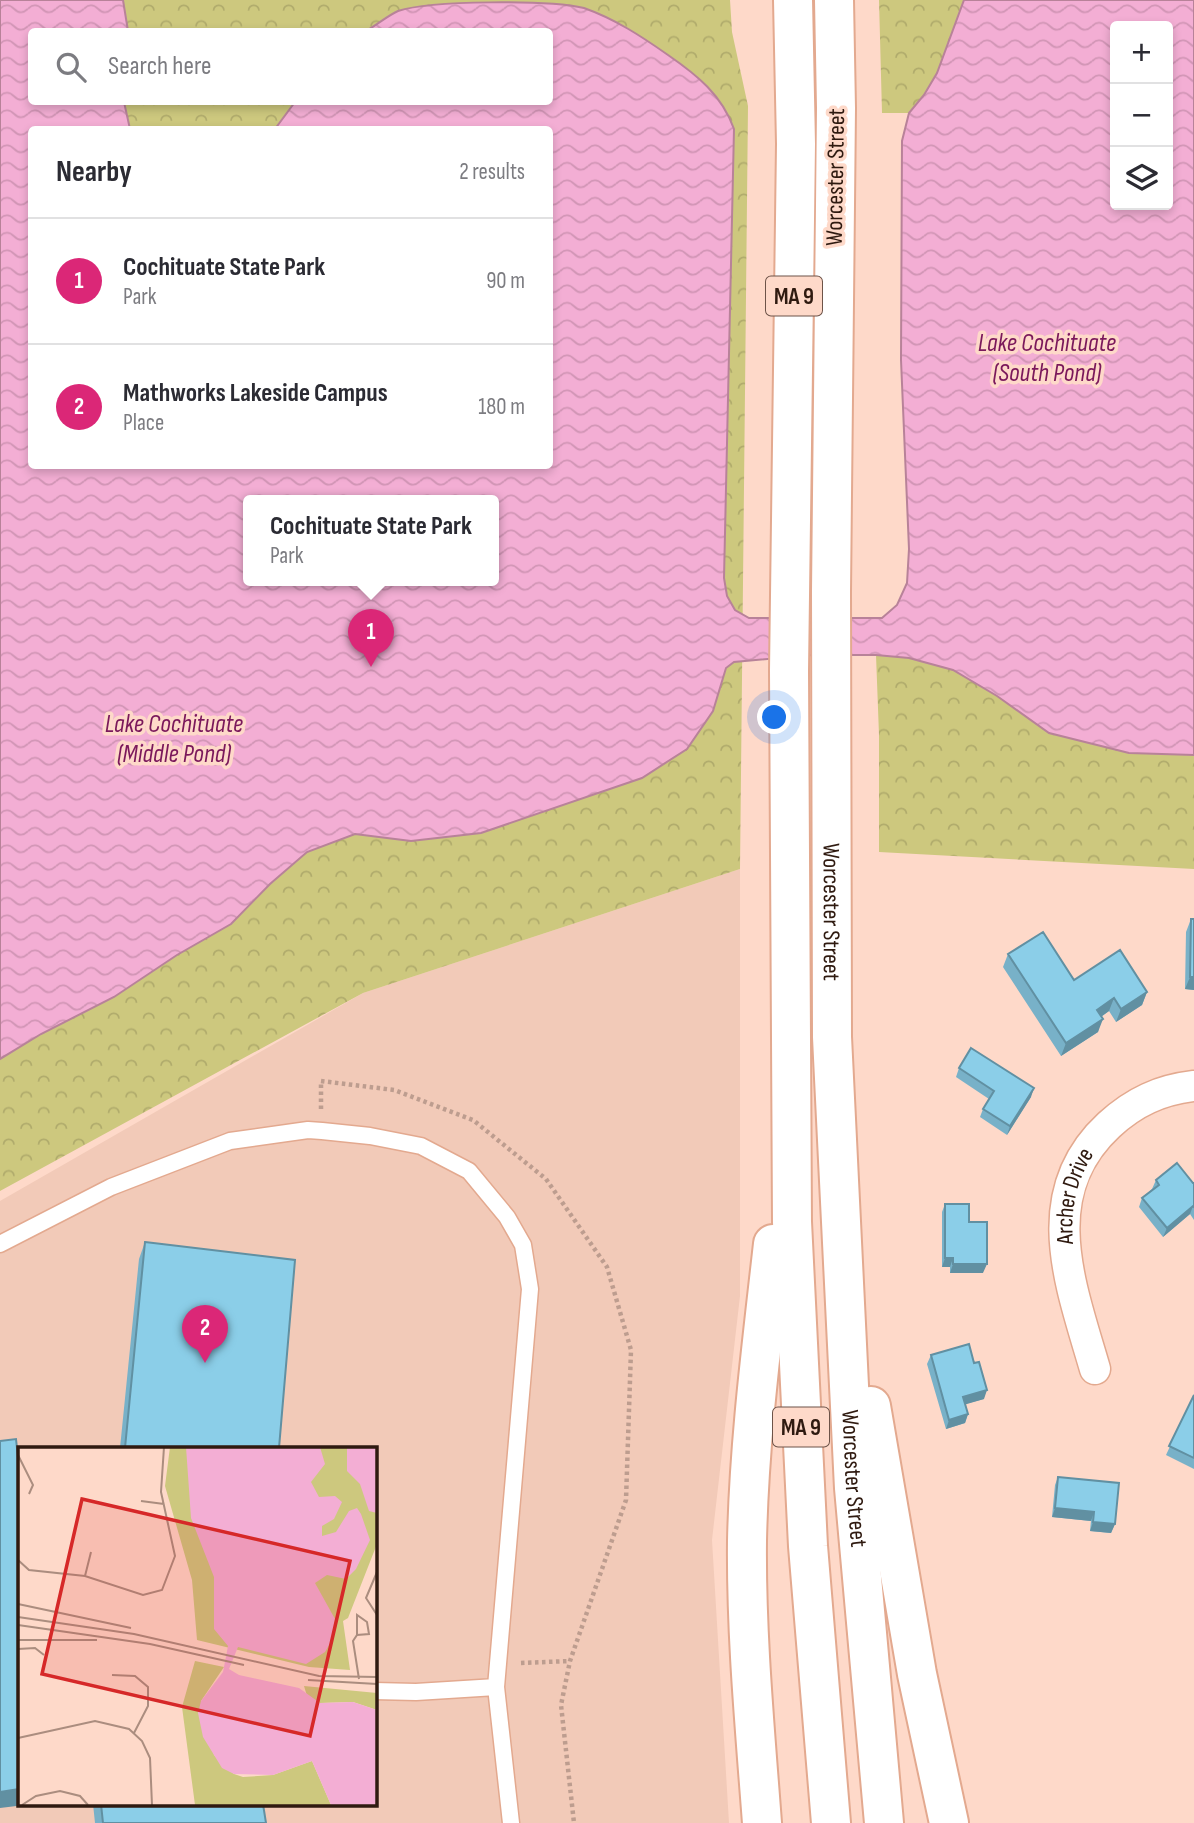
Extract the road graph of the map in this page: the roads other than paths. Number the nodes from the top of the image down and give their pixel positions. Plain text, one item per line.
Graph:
1 (793, 0) edge
2 (834, 0) edge
3 (790, 1029) junction
4 (1194, 1086) edge
5 (840, 1230) junction
6 (0, 1244) edge
7 (1095, 1369) dead end
8 (496, 1687) junction
9 (376, 1691) edge
10 (511, 1823) edge
11 (762, 1823) edge
12 (831, 1823) edge
13 (884, 1823) edge
14 (949, 1823) edge

1 - 3 highway, Worcester Street / MA 9
2 - 5 highway, Worcester Street / MA 9
3 - 11 highway
3 - 12 highway, Worcester Street / MA 9
4 - 7 street, Archer Drive
5 - 13 highway, Worcester Street / MA 9
5 - 14 highway
6 - 8 lane
8 - 9 lane
8 - 10 lane

